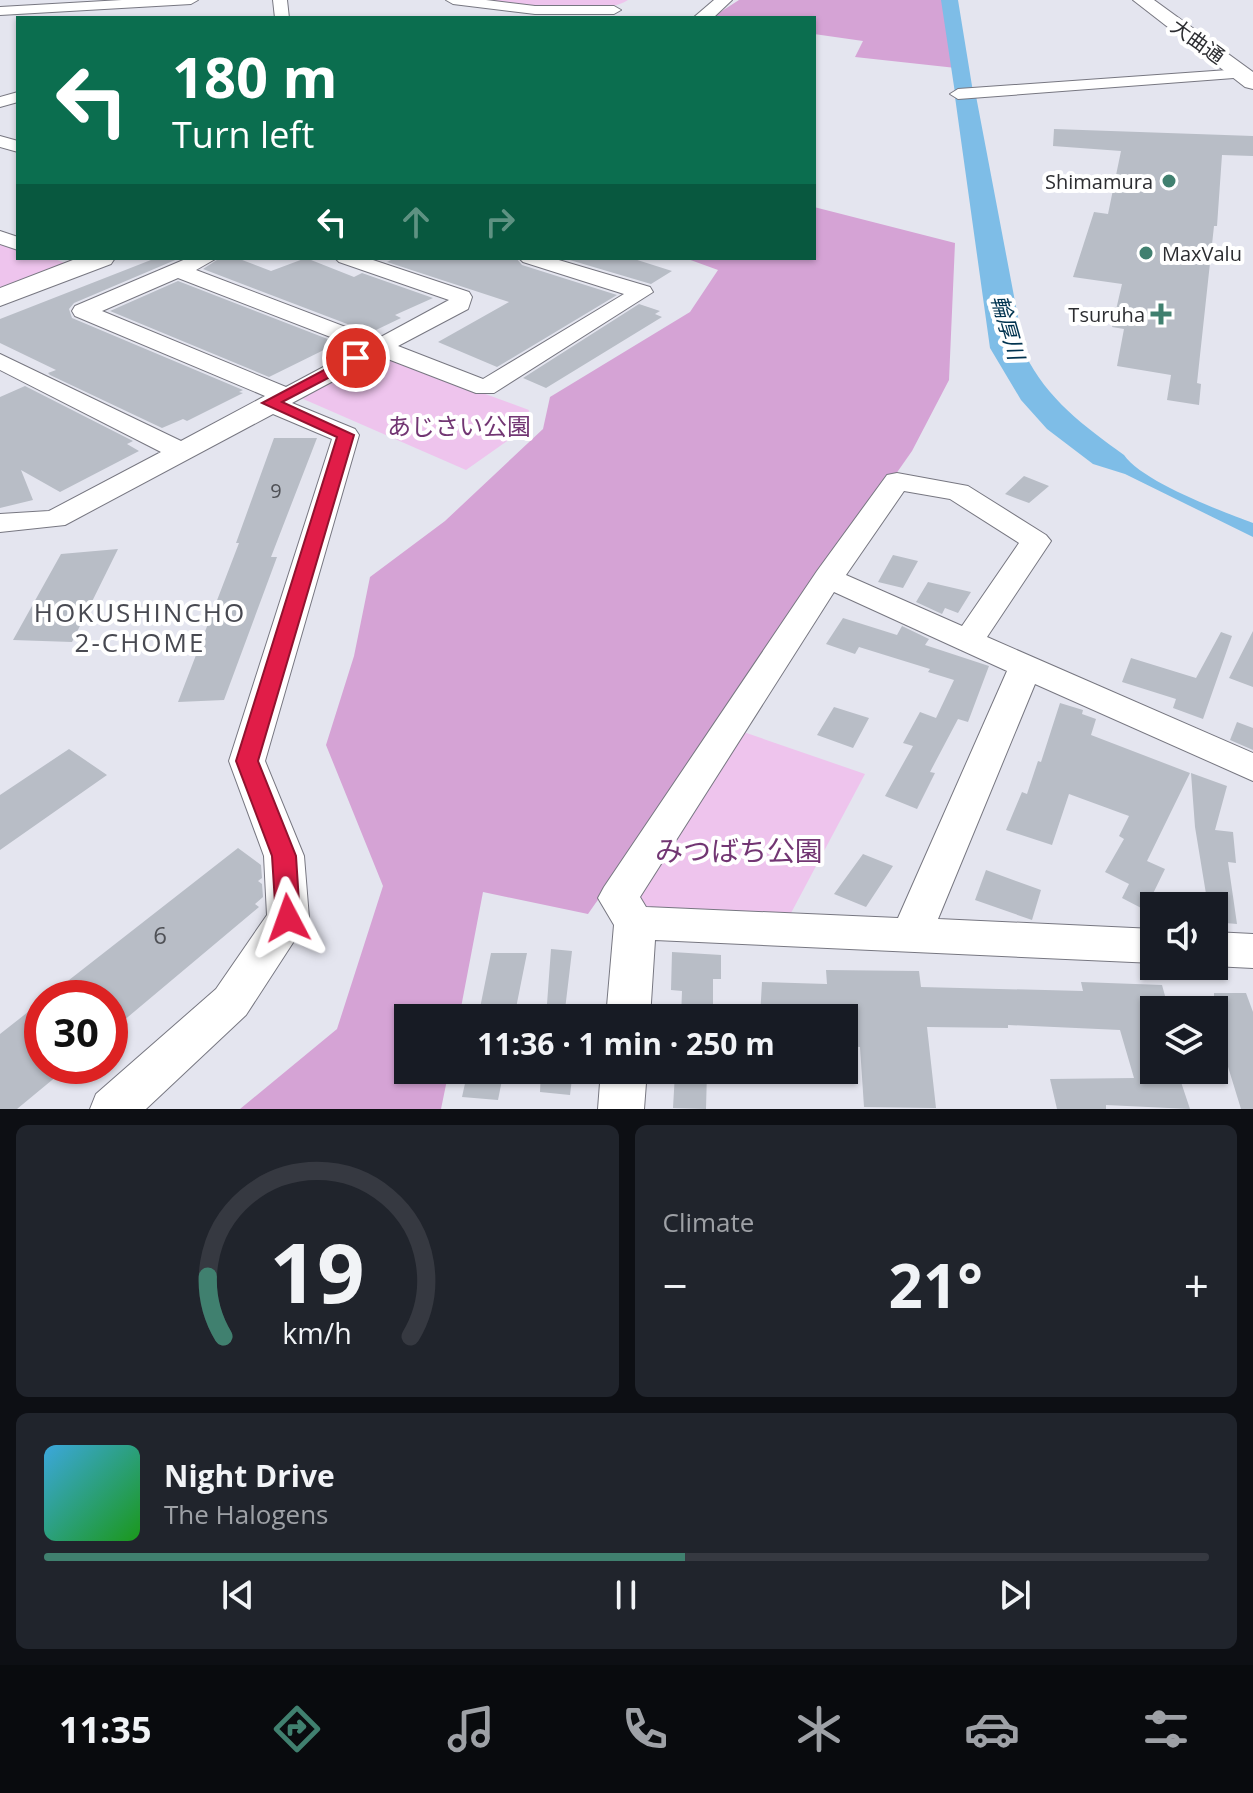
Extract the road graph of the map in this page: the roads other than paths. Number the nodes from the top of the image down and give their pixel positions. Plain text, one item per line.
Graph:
1 (191, 0) edge
2 (453, 0) edge
3 (724, 0) edge
4 (1142, 0) edge
5 (1159, 0) edge
6 (135, 3) junction
7 (0, 11) edge
8 (60, 13) edge
9 (132, 16) edge
10 (596, 16) edge
11 (704, 16) edge
12 (1249, 75) edge
13 (958, 94) dead end
14 (97, 260) edge
15 (201, 260) edge
16 (354, 260) edge
17 (537, 260) edge
18 (610, 264) dead end
19 (177, 270) junction
20 (589, 276) junction
21 (0, 298) edge
22 (380, 346) junction
23 (0, 361) edge
24 (277, 399) junction
25 (179, 451) junction
26 (0, 523) edge
27 (828, 578) junction
28 (968, 641) junction
29 (1026, 666) junction
30 (1253, 768) edge
31 (635, 923) junction
32 (911, 935) junction
33 (1140, 945) edge
34 (1228, 950) edge
35 (1253, 951) edge
36 (629, 1004) edge
37 (623, 1084) edge
38 (113, 1109) edge
39 (621, 1109) edge

1 - 6 street
2 - 10 street
3 - 11 street
4 - 12 main road, 大曲通
5 - 12 main road, 大曲通
6 - 8 street
6 - 9 street
7 - 8 street
12 - 13 street
14 - 21 street
15 - 19 street
16 - 22 street
17 - 20 street
18 - 20 street
19 - 22 street
19 - 24 street
20 - 22 street
22 - 24 street
23 - 25 street
24 - 25 street
24 - 38 street
25 - 26 street
27 - 28 street
27 - 28 street
27 - 31 street
28 - 29 street
29 - 30 street
29 - 32 street
31 - 32 street
31 - 36 street
32 - 33 street
34 - 35 street
37 - 39 street

